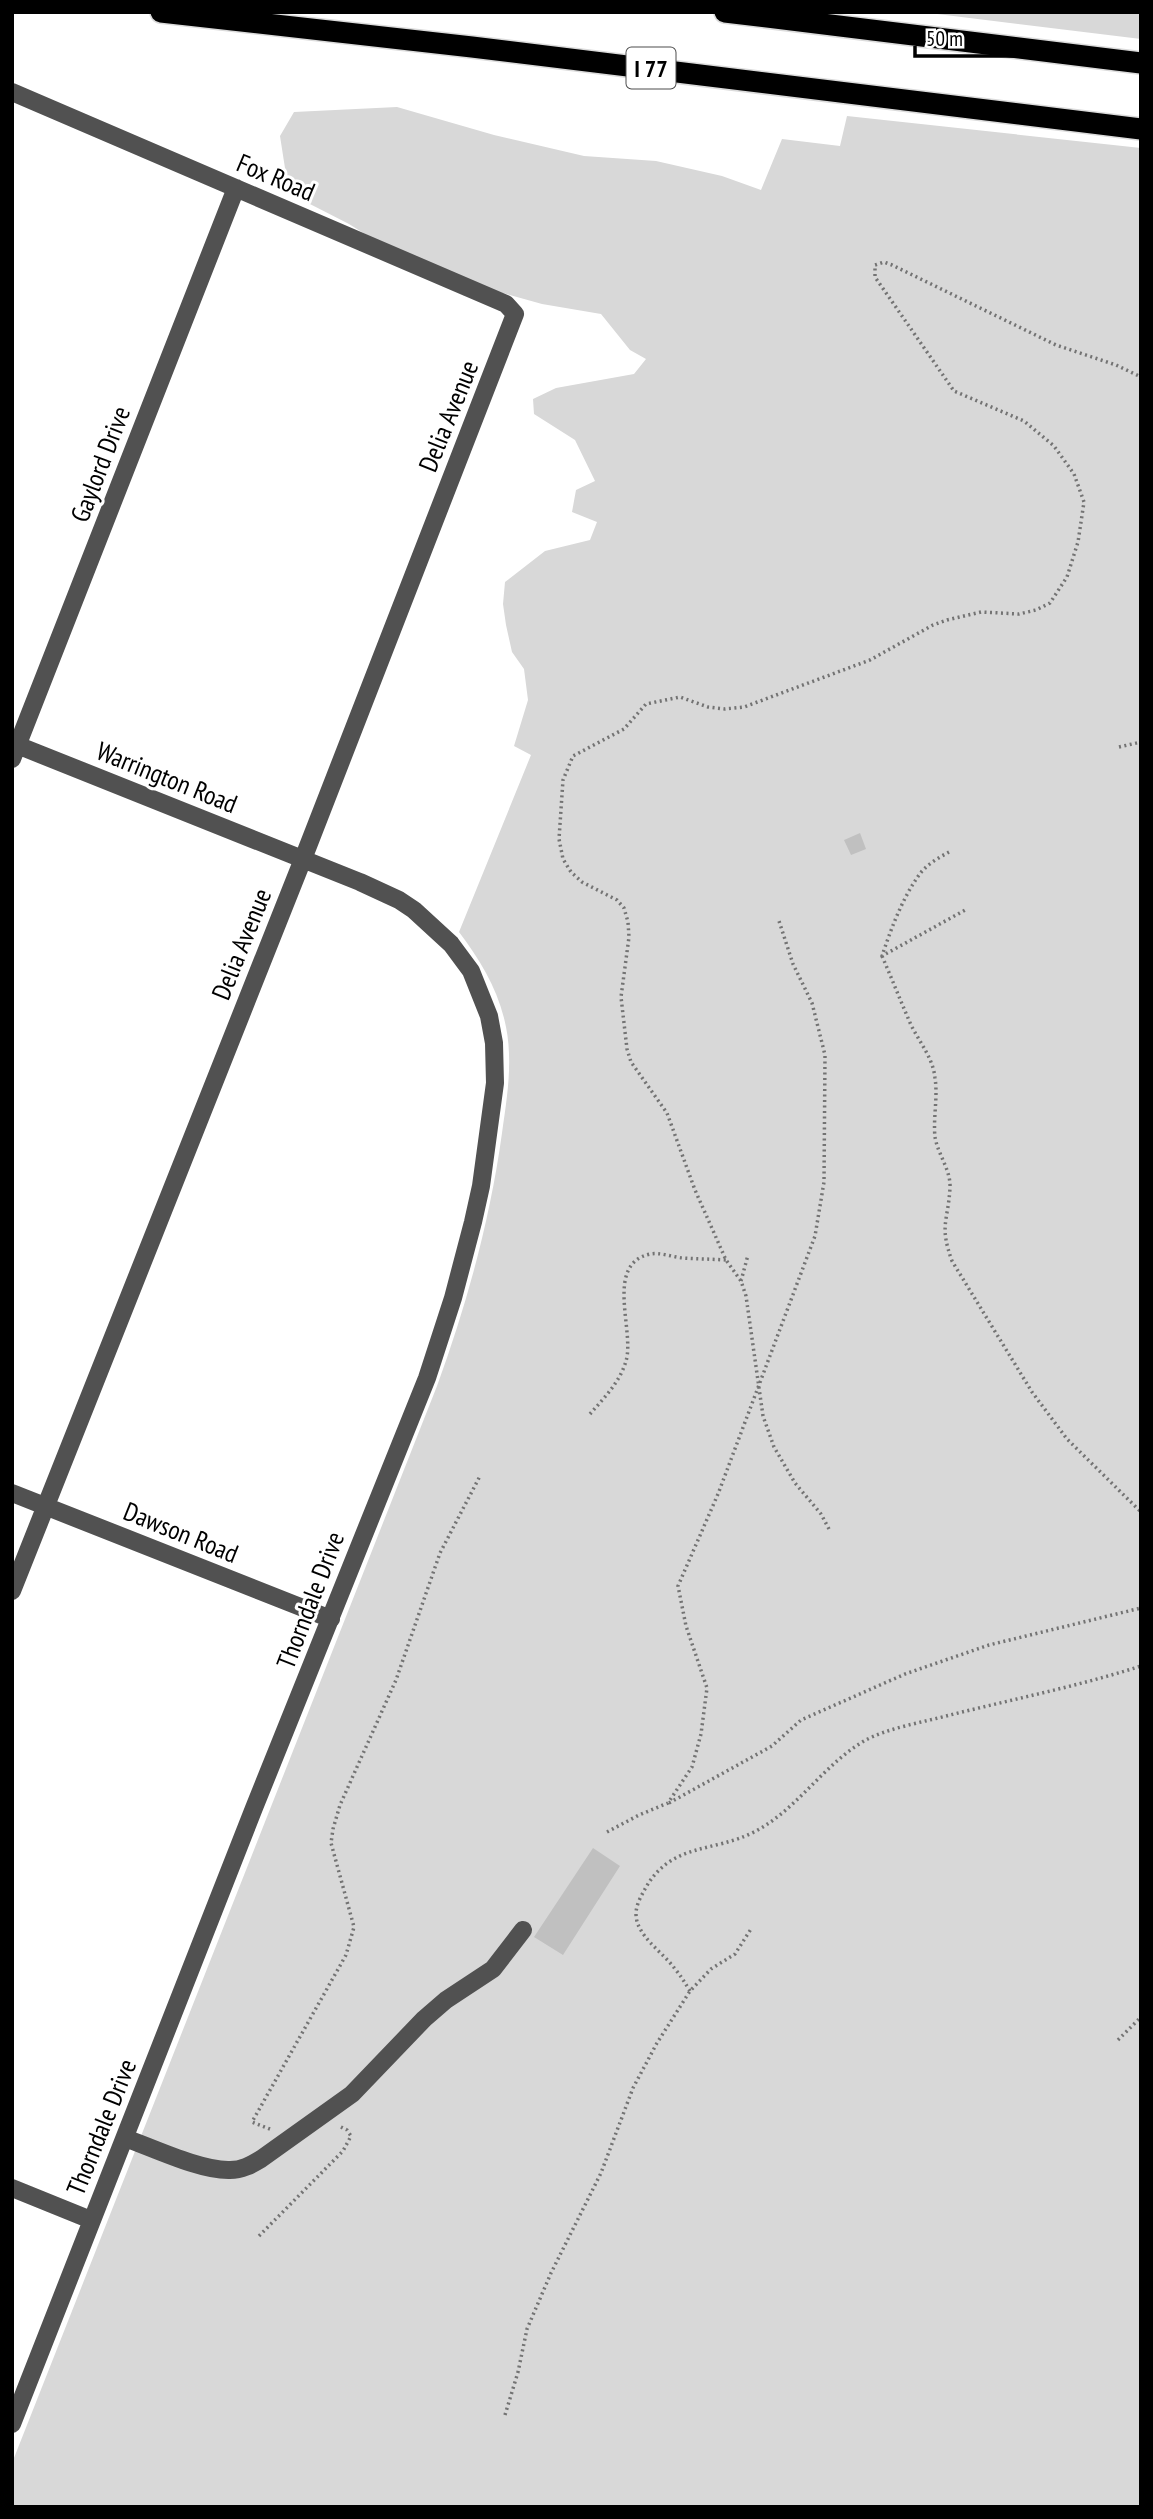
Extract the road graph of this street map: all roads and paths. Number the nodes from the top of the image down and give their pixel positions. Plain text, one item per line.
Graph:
1 (160, 12) edge
2 (725, 12) edge
3 (1141, 63) edge
4 (12, 92) edge
5 (1141, 129) edge
6 (236, 188) junction
7 (515, 314) joint
8 (1141, 377) edge
9 (1141, 742) edge
10 (1119, 747) dead end
11 (14, 749) edge
12 (949, 852) dead end
13 (303, 859) junction
14 (967, 909) dead end
15 (779, 920) dead end
16 (882, 956) junction
17 (748, 1255) dead end
18 (726, 1260) junction
19 (741, 1281) junction
20 (760, 1387) junction
21 (590, 1414) dead end
22 (480, 1476) dead end
23 (12, 1493) edge
24 (45, 1506) junction
25 (1141, 1512) edge
26 (829, 1529) dead end
27 (12, 1591) edge
28 (1141, 1608) edge
29 (331, 1619) junction
30 (1141, 1667) edge
31 (668, 1803) junction
32 (607, 1832) dead end
33 (751, 1929) dead end
34 (523, 1930) dead end
35 (690, 1991) junction
36 (1141, 2017) edge
37 (1118, 2040) dead end
38 (330, 2125) dead end
39 (298, 2133) junction
40 (125, 2138) junction
41 (12, 2188) edge
42 (91, 2220) junction
43 (259, 2236) dead end
44 (505, 2415) dead end
45 (12, 2424) edge

1 - 5 highway, I 77
2 - 3 highway
4 - 6 street, Fox Road
6 - 7 street, Fox Road
6 - 11 street, Gaylord Drive
7 - 13 street, Delia Avenue
8 - 18 path
9 - 10 path
11 - 13 street, Warrington Road
12 - 16 path
13 - 24 street, Delia Avenue
13 - 29 street, Thorndale Drive
14 - 16 path
15 - 20 path
16 - 25 path
17 - 19 path
18 - 19 path
18 - 21 path
19 - 20 path
20 - 26 path
20 - 31 path
22 - 39 path
23 - 24 street, Dawson Road
24 - 27 street, Delia Avenue
24 - 29 street, Dawson Road
28 - 31 path
29 - 40 street, Thorndale Drive
30 - 35 path
31 - 32 path
33 - 35 path
34 - 39 street
35 - 44 path
36 - 37 path
38 - 43 path
39 - 40 street
40 - 42 street, Thorndale Drive
41 - 42 street
42 - 45 street, Thorndale Drive

